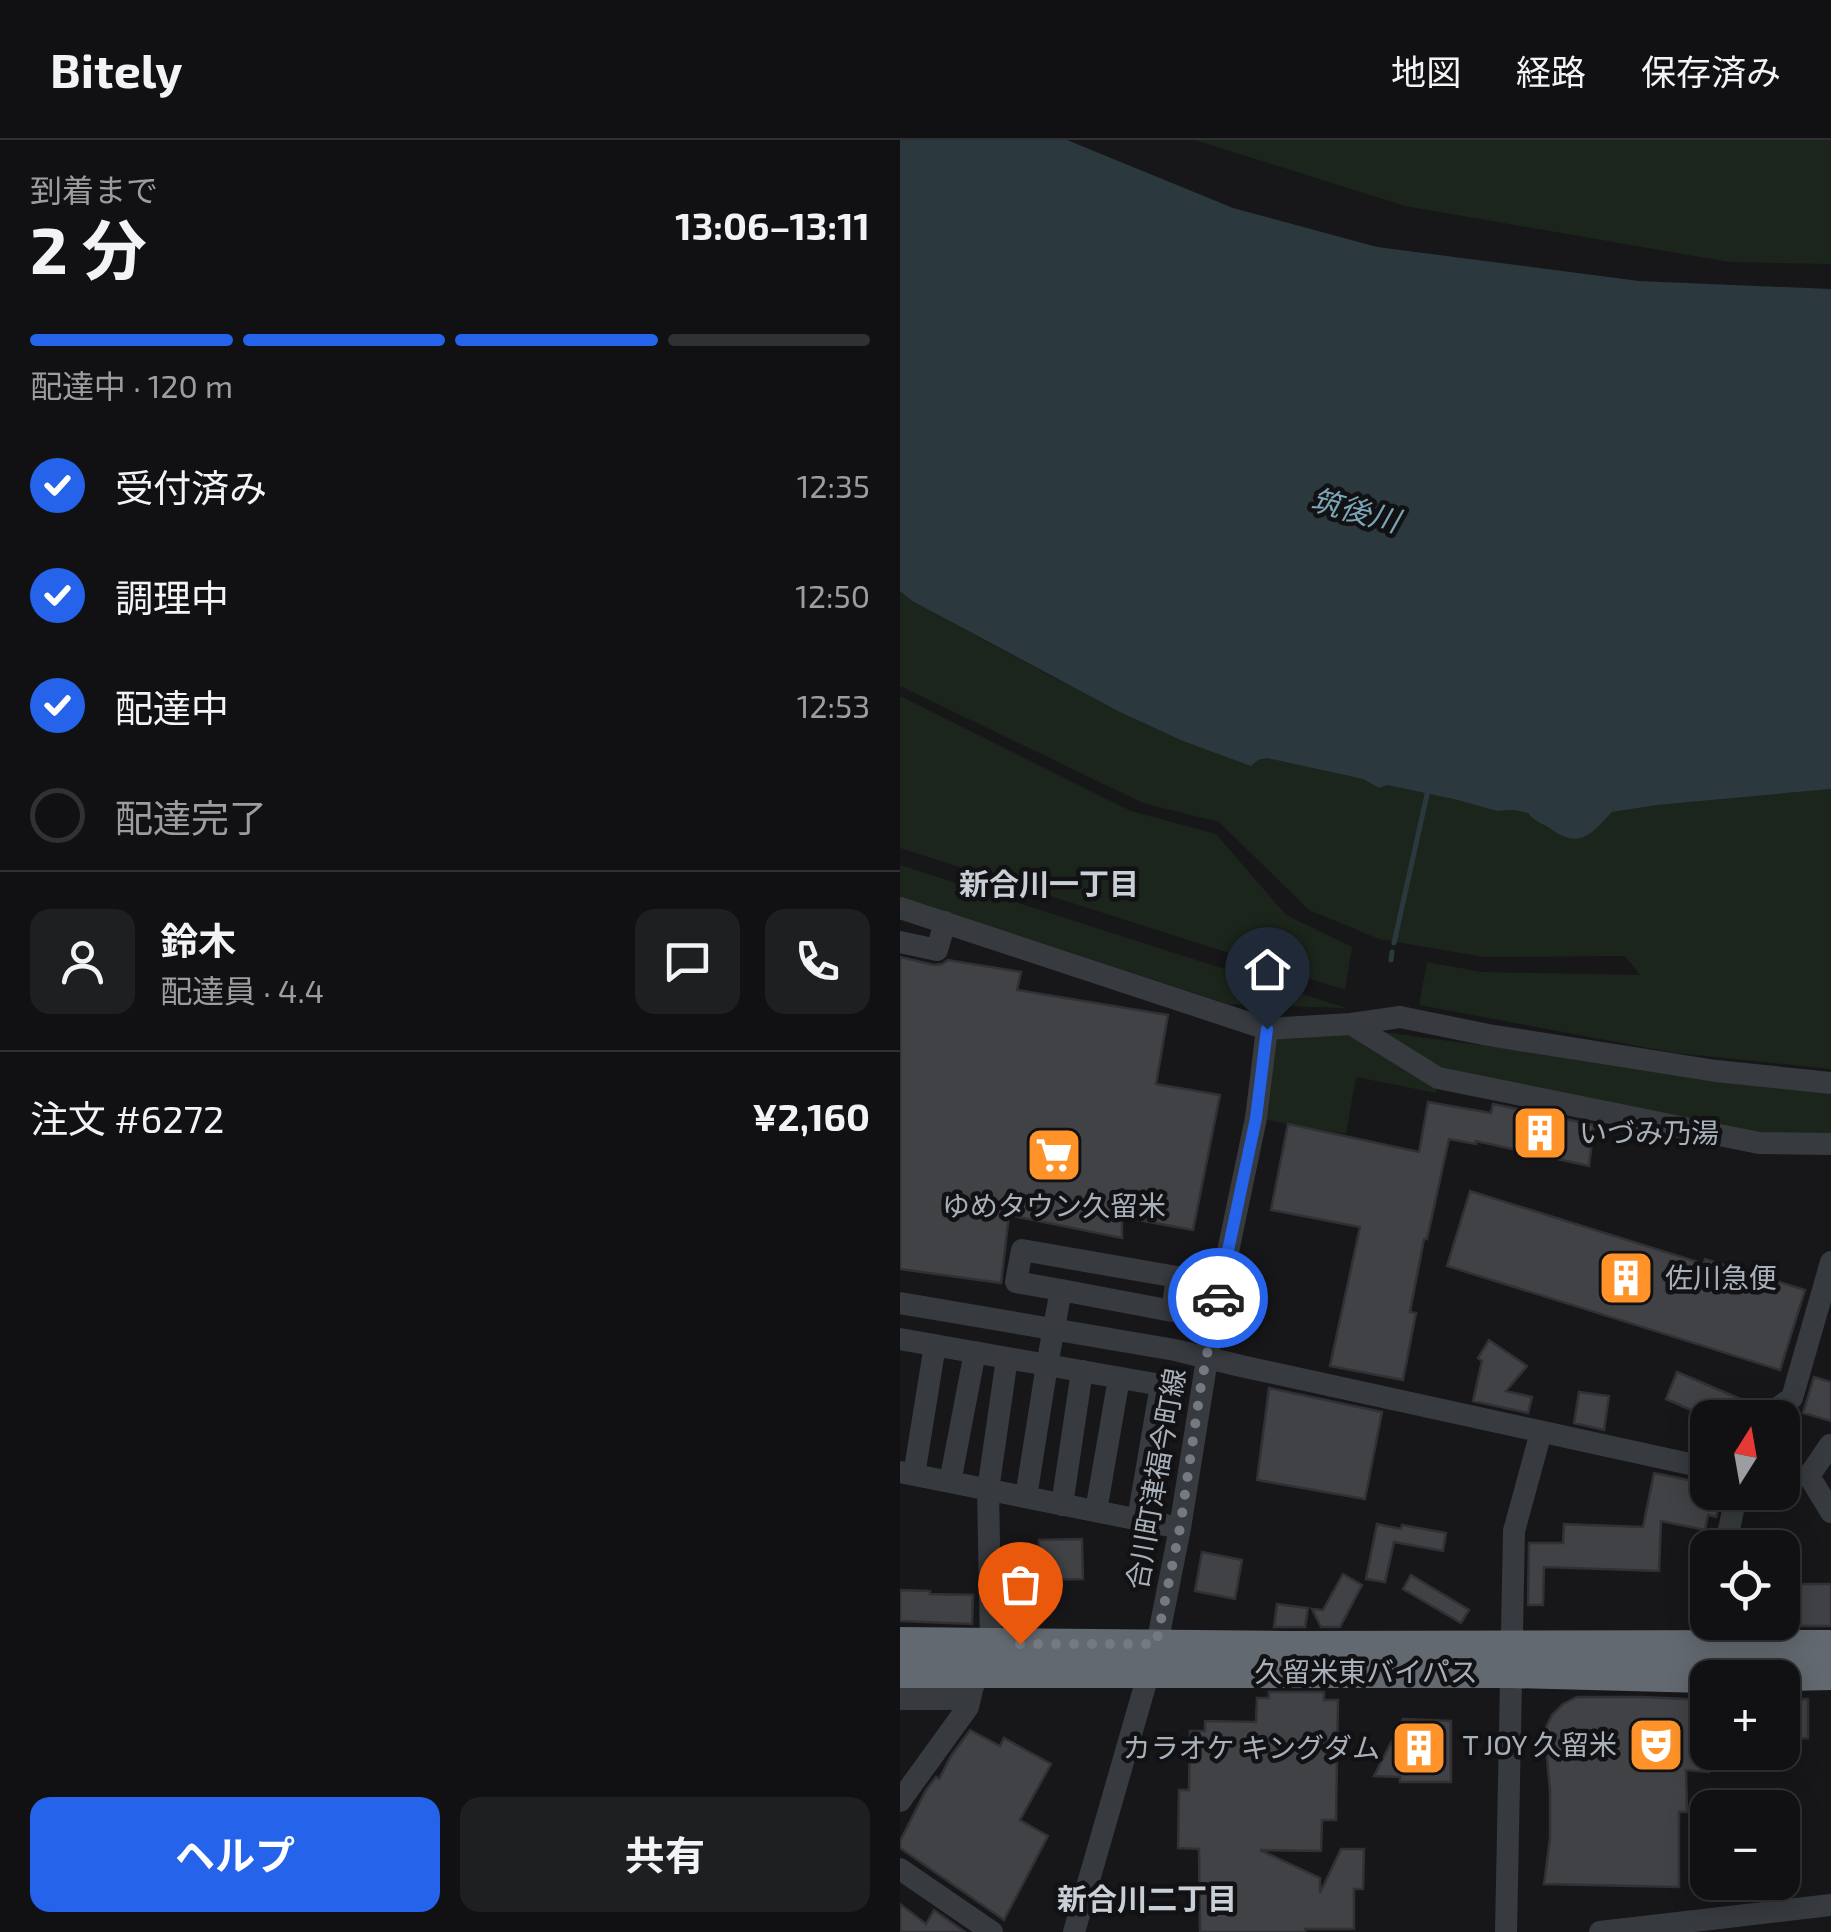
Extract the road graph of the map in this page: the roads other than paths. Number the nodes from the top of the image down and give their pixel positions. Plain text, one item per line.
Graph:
1 (900, 908) edge
2 (945, 922) junction
3 (900, 942) edge
4 (1351, 1024) junction
5 (1267, 1029) junction
6 (1831, 1083) edge
7 (1831, 1144) edge
8 (1830, 1267) edge
9 (1061, 1290) junction
10 (900, 1303) edge
11 (1054, 1330) junction
12 (900, 1339) edge
13 (935, 1346) junction
14 (975, 1352) junction
15 (1008, 1358) junction
16 (1208, 1358) junction
17 (1046, 1365) junction
18 (1082, 1372) junction
19 (1119, 1378) junction
20 (1789, 1400) edge
21 (1541, 1432) junction
22 (1830, 1446) edge
23 (1690, 1464) edge
24 (907, 1473) edge
25 (1800, 1476) edge
26 (1810, 1476) junction
27 (950, 1482) junction
28 (988, 1490) junction
29 (1026, 1497) junction
30 (1062, 1504) junction
31 (1096, 1511) junction
32 (1831, 1512) edge
33 (1138, 1520) junction
34 (1180, 1528) junction
35 (1690, 1637) edge
36 (1763, 1640) edge
37 (900, 1644) edge
38 (1831, 1646) edge
39 (1152, 1658) junction
40 (1510, 1659) junction
41 (900, 1672) edge
42 (980, 1672) junction
43 (1831, 1674) edge
44 (900, 1699) edge
45 (900, 1801) edge
46 (900, 1870) edge
47 (1831, 1905) edge
48 (992, 1932) edge
49 (1074, 1932) edge
50 (1506, 1932) edge
51 (1600, 1932) edge

1 - 2 street
2 - 3 street
2 - 5 street
4 - 5 street
4 - 6 street
4 - 7 street
5 - 16 street, 合川町津福今町線
8 - 20 street
9 - 9 street
9 - 11 street
10 - 11 street
11 - 16 street
11 - 17 street
12 - 13 street
13 - 14 street
13 - 24 street
14 - 15 street
14 - 27 street
15 - 17 street
15 - 28 street
16 - 21 street
16 - 34 street, 合川町津福今町線
17 - 18 street
17 - 29 street
18 - 19 street
18 - 30 street
19 - 31 street
19 - 33 street
21 - 23 street
21 - 40 street
22 - 26 street
24 - 27 street
25 - 26 street
26 - 32 street
27 - 28 street
28 - 29 street
28 - 42 street
29 - 30 street
30 - 31 street
31 - 33 street
33 - 34 street
34 - 39 street, 合川町津福今町線
35 - 40 highway, 久留米東バイパス
36 - 38 highway, 久留米東バイパス
37 - 42 highway, 久留米東バイパス
39 - 40 highway, 久留米東バイパス
39 - 42 highway, 久留米東バイパス
39 - 49 street, 合川町津福今町線
40 - 43 highway, 久留米東バイパス
40 - 50 street
41 - 42 highway, 久留米東バイパス
42 - 44 street
42 - 45 street
46 - 48 street
47 - 51 street

